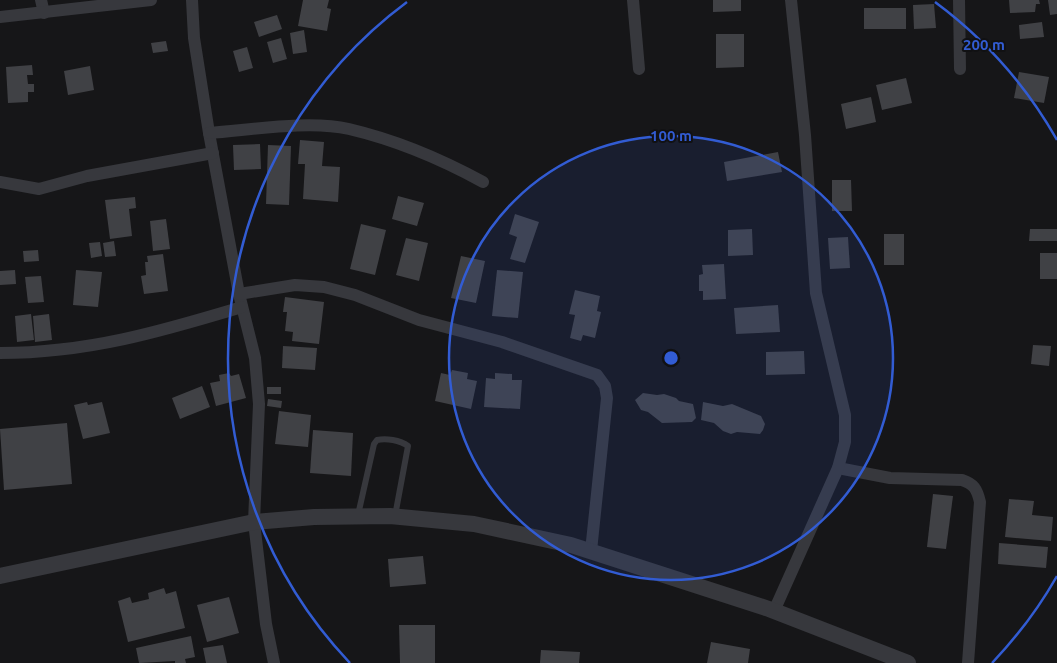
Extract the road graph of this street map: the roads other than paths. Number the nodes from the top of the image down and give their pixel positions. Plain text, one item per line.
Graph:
1 (41, 0) edge
2 (151, 0) edge
3 (633, 0) edge
4 (792, 0) edge
5 (959, 0) edge
6 (190, 1) edge
7 (44, 13) junction
8 (0, 17) edge
9 (639, 69) dead end
10 (960, 69) dead end
11 (209, 133) junction
12 (212, 153) junction
13 (0, 182) edge
14 (483, 182) dead end
15 (238, 294) junction
16 (242, 307) junction
17 (0, 354) edge
18 (838, 468) junction
19 (358, 516) junction
20 (395, 516) junction
21 (254, 522) junction
22 (591, 551) junction
23 (0, 576) edge
24 (774, 611) junction
25 (274, 663) edge
26 (908, 663) edge
27 (968, 663) edge

1 - 7 street
2 - 7 street
3 - 9 street
4 - 18 street
5 - 10 street
6 - 11 street
7 - 8 street
11 - 12 street
11 - 14 street
12 - 13 street
12 - 15 street
15 - 16 street
15 - 22 street
16 - 17 street
16 - 21 street
18 - 24 street
18 - 27 street
19 - 20 street
19 - 20 lane
19 - 21 street
20 - 22 street
21 - 23 street
21 - 25 street
22 - 24 street
24 - 26 street

